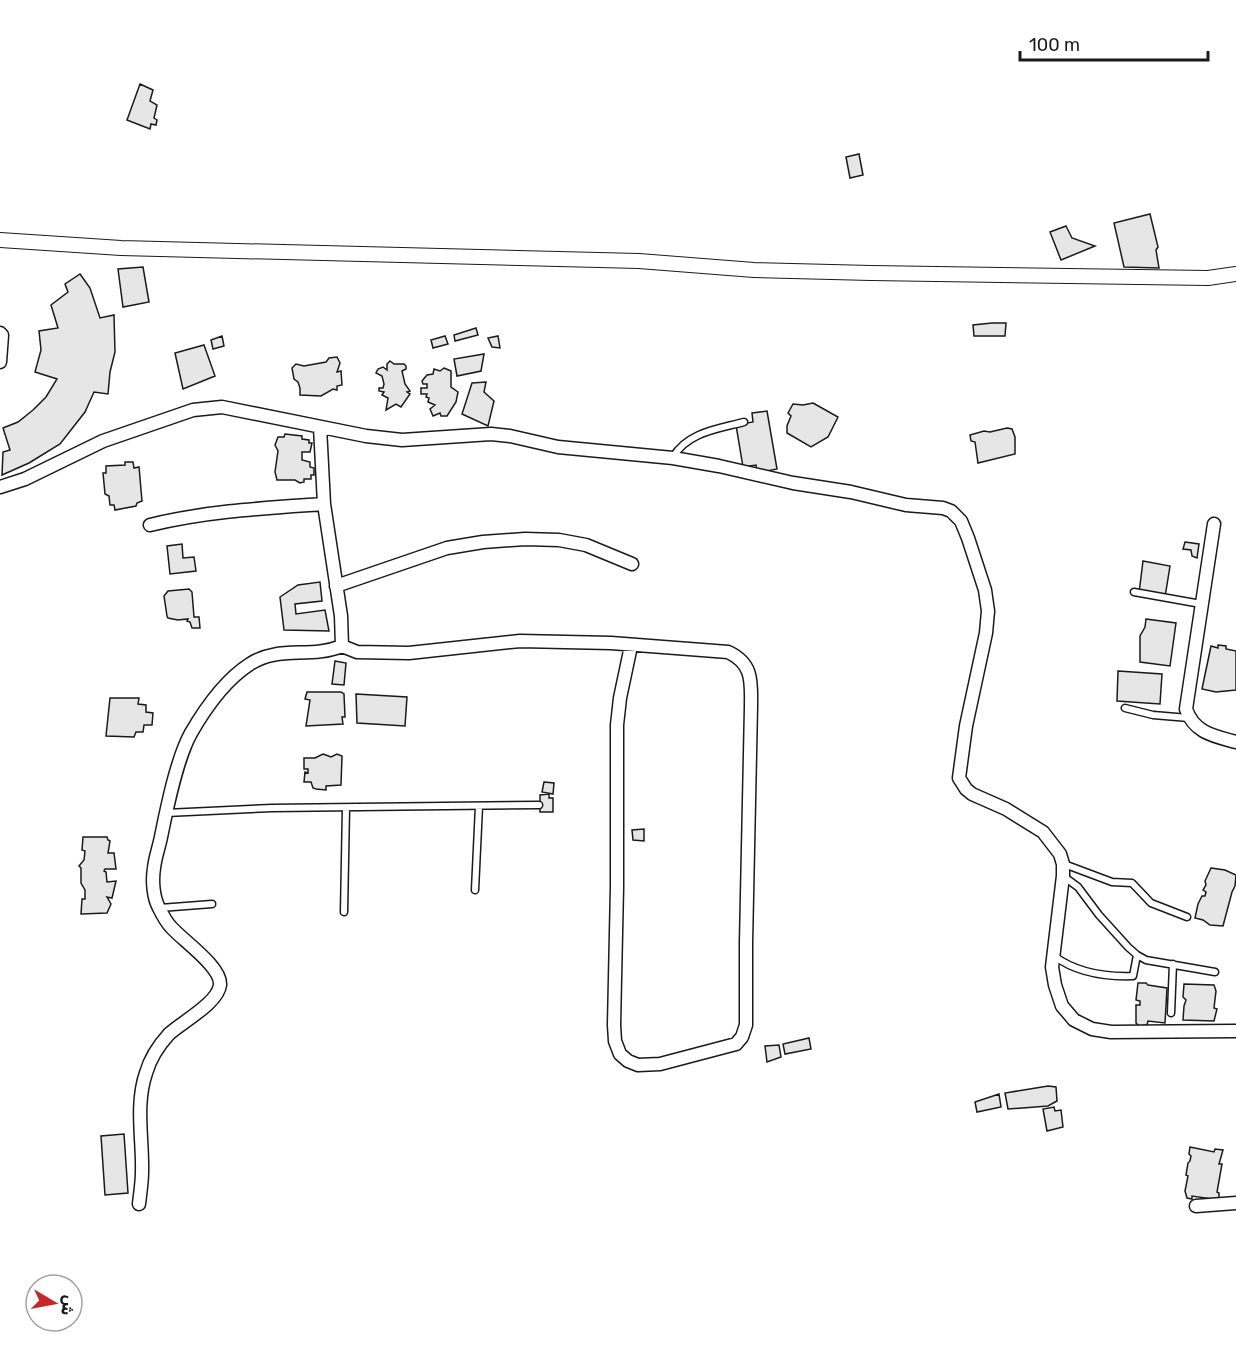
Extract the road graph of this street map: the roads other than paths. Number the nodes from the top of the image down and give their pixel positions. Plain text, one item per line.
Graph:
1 (0, 240) edge
2 (1236, 274) edge
3 (0, 333) edge
4 (0, 362) edge
5 (744, 422) dead end
6 (320, 427) junction
7 (673, 458) junction
8 (0, 487) edge
9 (324, 504) junction
10 (1214, 524) dead end
11 (150, 525) dead end
12 (632, 564) dead end
13 (336, 586) junction
14 (1134, 592) dead end
15 (1200, 604) junction
16 (342, 646) junction
17 (631, 646) junction
18 (1125, 708) dead end
19 (1189, 718) junction
20 (1236, 742) edge
21 (539, 805) dead end
22 (479, 806) junction
23 (346, 808) junction
24 (166, 813) junction
25 (1063, 870) junction
26 (475, 890) dead end
27 (212, 904) dead end
28 (159, 908) junction
29 (344, 912) dead end
30 (1187, 917) dead end
31 (1053, 955) junction
32 (1137, 955) junction
33 (1173, 964) junction
34 (1215, 972) dead end
35 (1171, 1013) dead end
36 (1236, 1031) edge
37 (1236, 1203) edge
38 (139, 1204) dead end
39 (1196, 1206) dead end

1 - 2 street
3 - 4 street
5 - 7 lane
6 - 7 street
6 - 8 street
6 - 9 street
7 - 25 street
9 - 11 street
9 - 13 street
10 - 15 street
12 - 13 street
13 - 16 street
14 - 15 lane
15 - 19 street
16 - 17 street
16 - 24 street
17 - 17 street
18 - 19 lane
19 - 20 street
21 - 22 lane
22 - 23 lane
22 - 26 lane
23 - 24 lane
23 - 29 lane
24 - 28 street
25 - 30 lane
25 - 31 street
25 - 32 lane
27 - 28 lane
28 - 38 street
31 - 32 lane
31 - 36 street
32 - 33 lane
33 - 34 lane
33 - 35 lane
37 - 39 street

